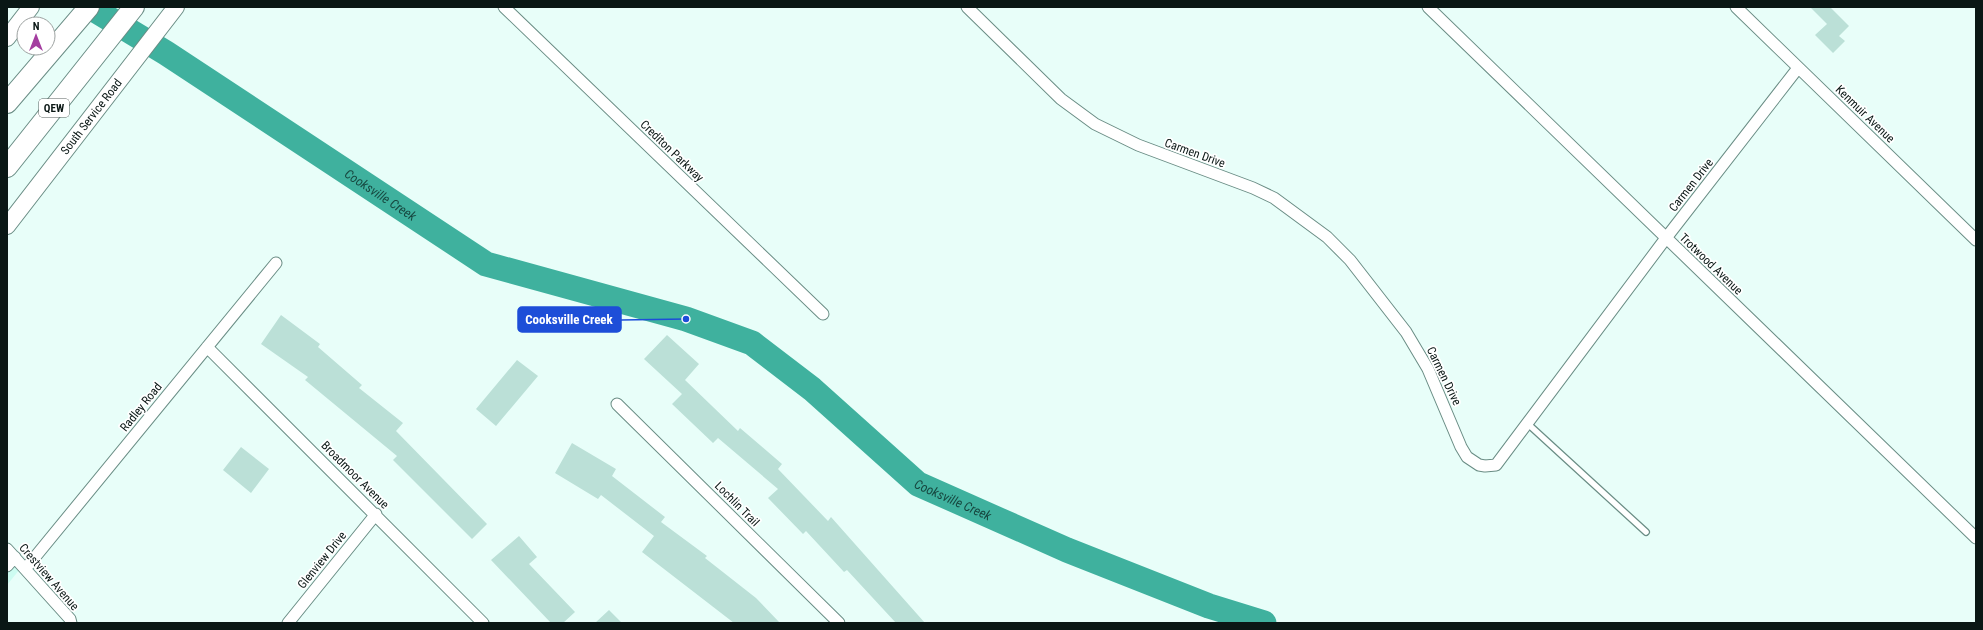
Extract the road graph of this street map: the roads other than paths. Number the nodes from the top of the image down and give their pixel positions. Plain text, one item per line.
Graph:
1 (31, 7) edge
2 (89, 7) edge
3 (134, 7) edge
4 (504, 7) edge
5 (967, 7) edge
6 (1428, 7) edge
7 (1736, 7) edge
8 (174, 9) edge
9 (7, 38) edge
10 (1798, 68) junction
11 (7, 103) edge
12 (7, 167) edge
13 (7, 226) edge
14 (1666, 238) junction
15 (1976, 240) edge
16 (276, 262) dead end
17 (823, 314) dead end
18 (207, 347) junction
19 (617, 404) dead end
20 (1528, 424) junction
21 (376, 514) junction
22 (1646, 532) dead end
23 (1976, 538) edge
24 (11, 553) edge
25 (7, 566) edge
26 (26, 568) junction
27 (71, 623) edge
28 (288, 623) edge
29 (484, 623) edge
30 (839, 623) edge

1 - 9 street
2 - 11 highway
3 - 12 highway, QEW
4 - 17 street, Crediton Parkway
5 - 20 street, Carmen Drive
6 - 14 street, Trotwood Avenue
7 - 10 street, Kenmuir Avenue
8 - 13 street, South Service Road
10 - 14 street, Carmen Drive
10 - 15 street, Kenmuir Avenue
14 - 20 street, Carmen Drive
14 - 23 street, Trotwood Avenue
16 - 18 street, Radley Road
18 - 21 street, Broadmoor Avenue
18 - 26 street, Radley Road
19 - 30 street, Lochlin Trail
20 - 22 lane
21 - 28 street, Glenview Drive
21 - 29 street, Broadmoor Avenue
24 - 25 street
24 - 26 street, Crestview Avenue
26 - 27 street, Crestview Avenue

